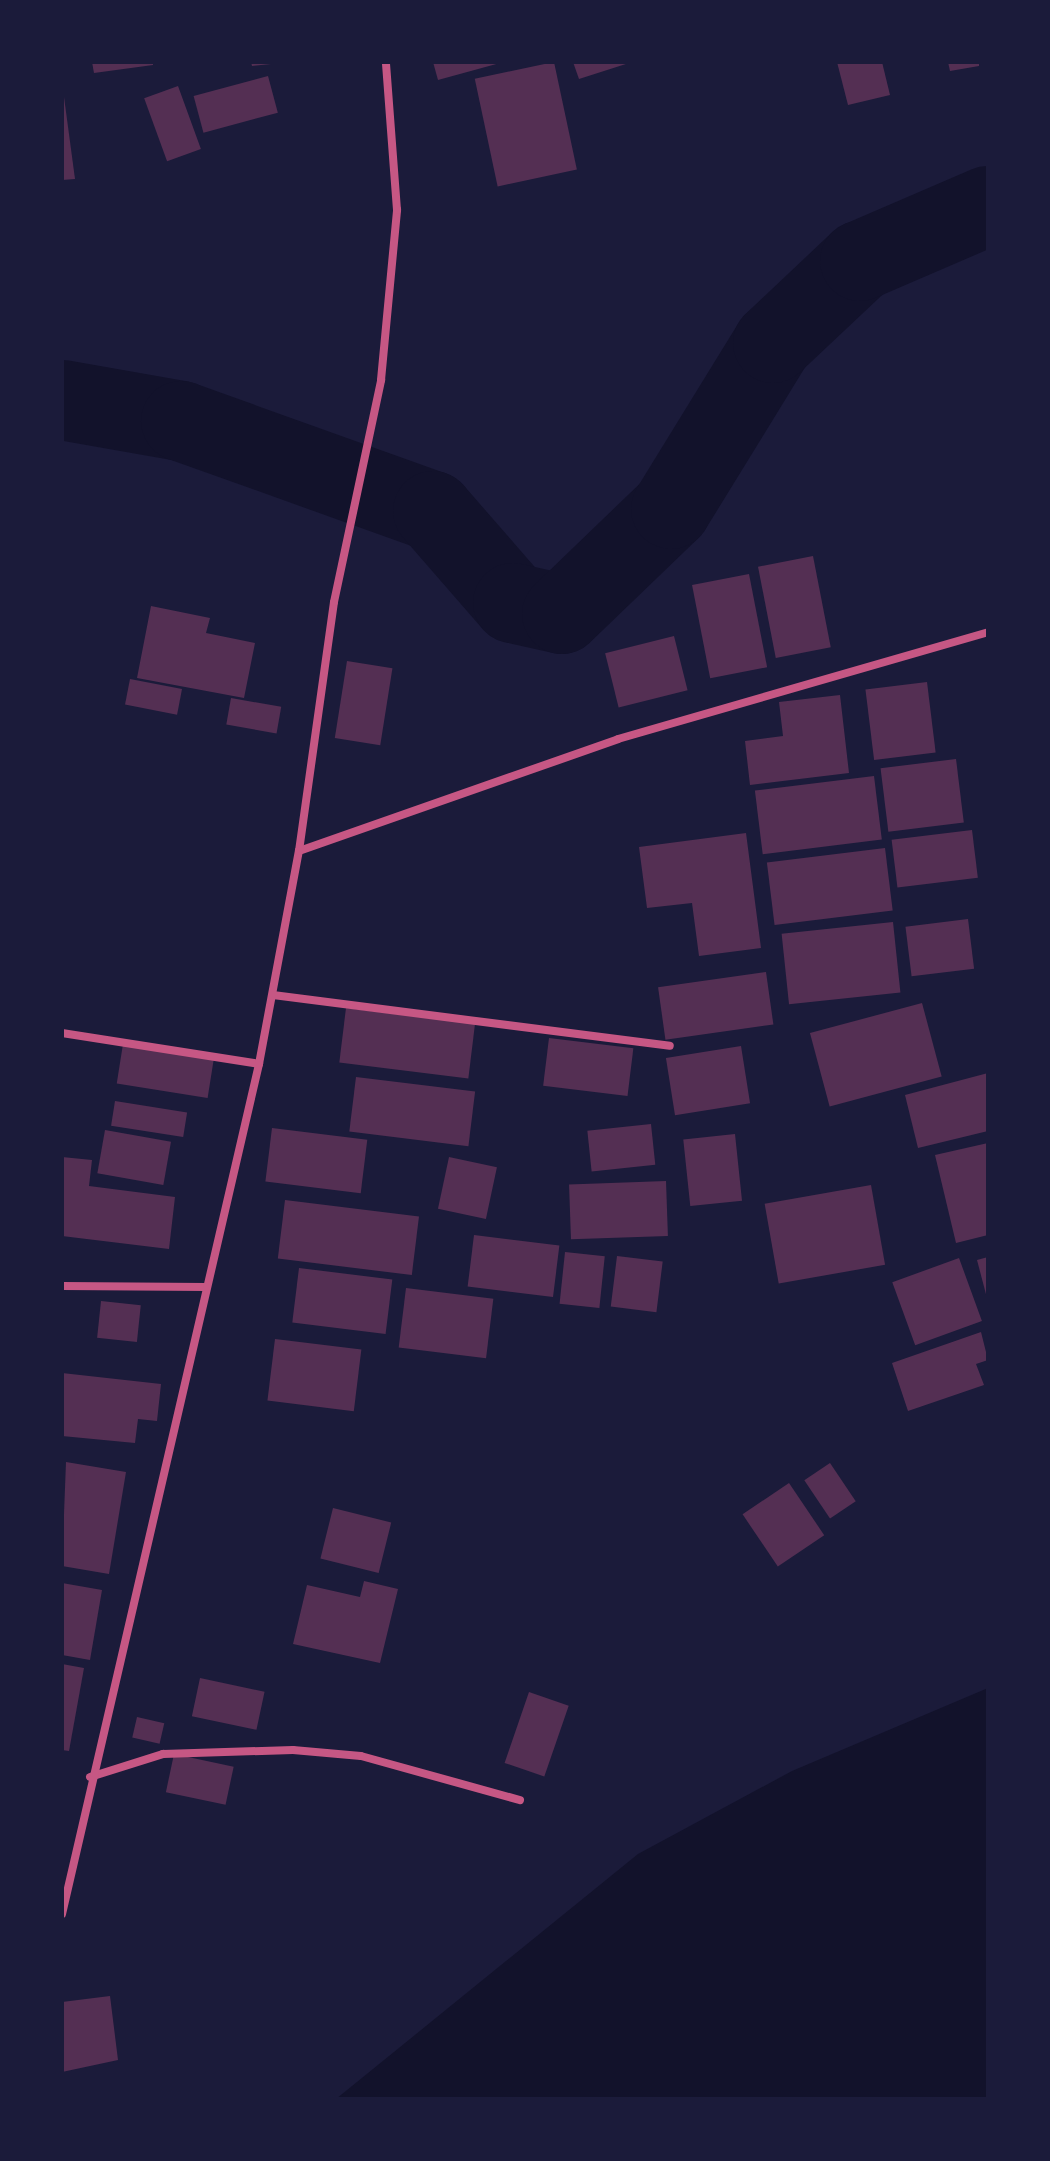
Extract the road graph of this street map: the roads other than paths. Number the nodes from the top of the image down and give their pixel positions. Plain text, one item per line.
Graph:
1 (386, 62) edge
2 (988, 632) edge
3 (299, 851) junction
4 (273, 995) junction
5 (62, 1033) edge
6 (670, 1046) dead end
7 (259, 1064) junction
8 (62, 1286) edge
9 (206, 1287) junction
10 (90, 1777) junction
11 (520, 1800) dead end
12 (62, 1914) edge

1 - 3 street
2 - 3 street
3 - 4 street
4 - 6 street
4 - 7 street
5 - 7 street
7 - 9 street
8 - 9 street
9 - 10 street
10 - 11 street
10 - 12 street

